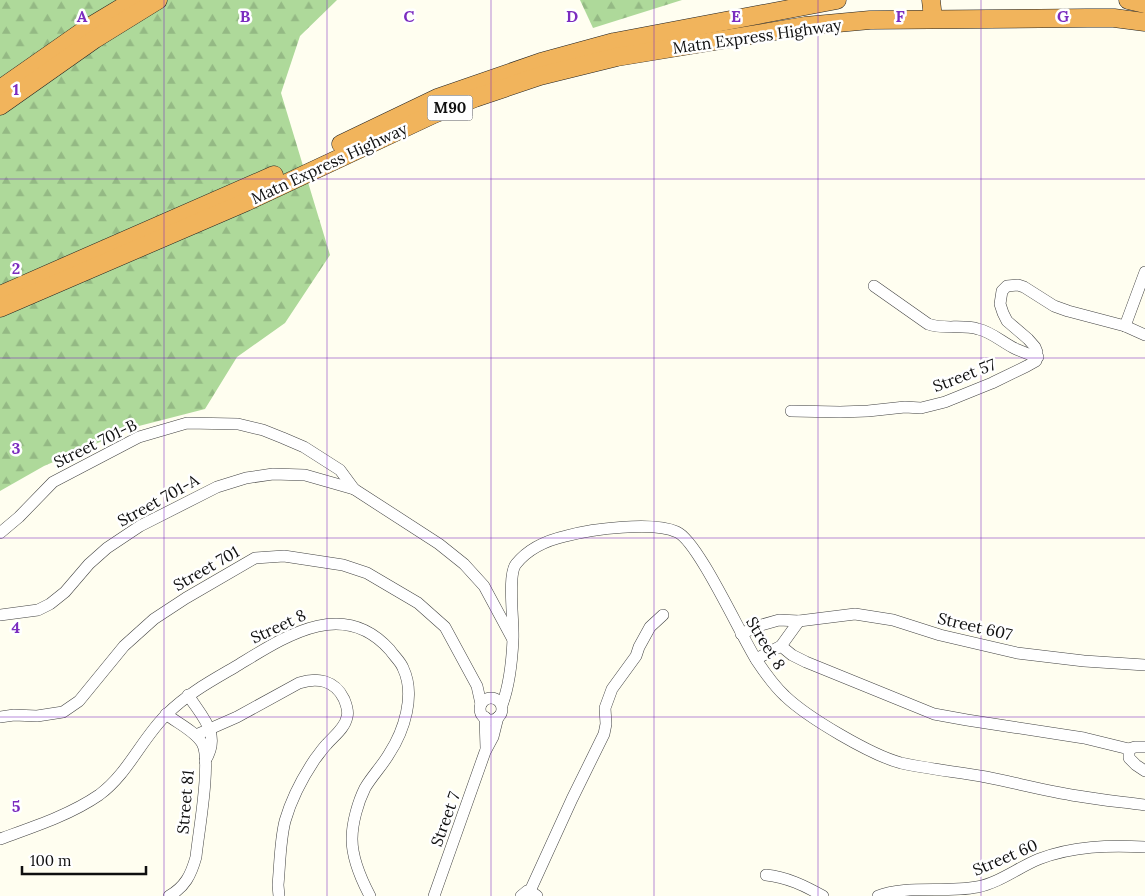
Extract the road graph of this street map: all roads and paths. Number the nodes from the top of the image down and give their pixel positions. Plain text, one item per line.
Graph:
1 (134, 0) edge
2 (158, 0) edge
3 (837, 0) edge
4 (931, 0) edge
5 (1128, 0) edge
6 (1145, 4) edge
7 (932, 18) junction
8 (1145, 22) edge
9 (0, 89) edge
10 (0, 106) edge
11 (1145, 272) edge
12 (874, 286) dead end
13 (1141, 294) edge
14 (0, 295) edge
15 (0, 308) edge
16 (1125, 326) junction
17 (1145, 334) edge
18 (1038, 357) junction
19 (791, 410) dead end
20 (328, 462) junction
21 (322, 478) junction
22 (354, 489) junction
23 (0, 533) edge
24 (0, 615) edge
25 (663, 615) dead end
26 (798, 621) junction
27 (741, 634) junction
28 (513, 640) junction
29 (781, 646) junction
30 (756, 660) junction
31 (1145, 664) edge
32 (188, 695) junction
33 (491, 701) junction
34 (166, 714) junction
35 (0, 717) edge
36 (485, 717) junction
37 (498, 717) junction
38 (210, 729) junction
39 (196, 735) junction
40 (1145, 747) edge
41 (1129, 749) junction
42 (486, 752) junction
43 (205, 761) junction
44 (1145, 771) edge
45 (1145, 805) edge
46 (0, 840) edge
47 (1145, 847) edge
48 (766, 875) dead end
49 (530, 894) edge
50 (170, 896) edge
51 (279, 896) edge
52 (370, 896) edge
53 (434, 896) edge
54 (823, 896) edge
55 (878, 896) edge

1 - 9 highway
2 - 10 highway
3 - 14 highway, Matn Express Highway / M90
4 - 7 highway
5 - 6 highway
7 - 8 highway, Matn Express Highway / M90
7 - 15 highway, Matn Express Highway / M90
11 - 13 street
12 - 18 street
13 - 16 street
16 - 17 street
16 - 18 street
18 - 19 street, Street 57
20 - 21 street
20 - 22 street, Street 701-B
20 - 23 street, Street 701-B
21 - 22 street, Street 701-A
21 - 24 street, Street 701-A
22 - 28 street
25 - 49 street
26 - 27 street, Street 607
26 - 29 street
26 - 31 street, Street 607
27 - 28 street, Street 8
27 - 30 street, Street 8
28 - 33 street, Street 8
29 - 30 street
29 - 41 street
30 - 45 street, Street 8
32 - 34 street, Street 8
32 - 38 street
32 - 52 street, Street 8
33 - 35 street, Street 701
33 - 36 street
33 - 37 street, Street 7
34 - 39 street
34 - 46 street, Street 8
36 - 37 street
36 - 42 street
37 - 42 street, Street 7
38 - 39 street
38 - 43 street, Street 81
38 - 51 street
39 - 43 street, Street 81
40 - 41 street
41 - 44 street
42 - 53 street, Street 7
43 - 50 street, Street 81
47 - 55 street, Street 60
48 - 54 street

